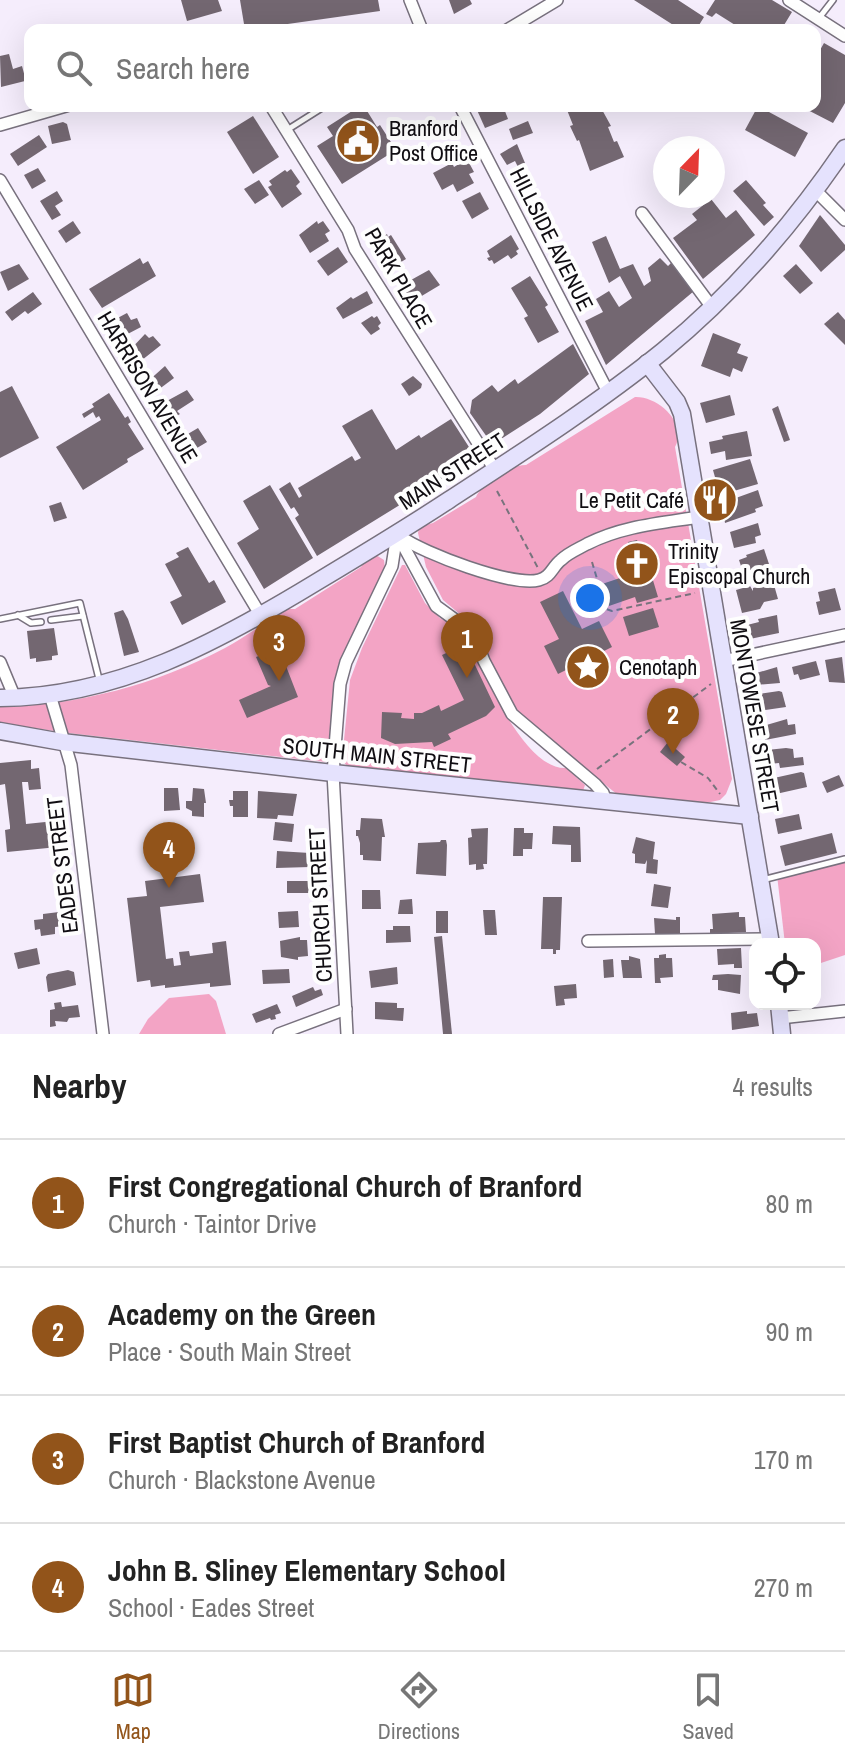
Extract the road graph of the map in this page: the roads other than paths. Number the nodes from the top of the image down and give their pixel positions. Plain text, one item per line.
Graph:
1 (410, 0) edge
2 (557, 0) edge
3 (789, 0) edge
4 (833, 0) edge
5 (818, 19) junction
6 (420, 24) edge
7 (517, 24) edge
8 (845, 36) edge
9 (45, 112) edge
10 (275, 112) edge
11 (315, 112) edge
12 (463, 112) edge
13 (0, 125) edge
14 (286, 130) junction
15 (845, 148) edge
16 (0, 180) edge
17 (816, 191) junction
18 (642, 213) dead end
19 (845, 220) edge
20 (711, 306) junction
21 (647, 363) junction
22 (608, 392) junction
23 (495, 470) junction
24 (699, 517) junction
25 (397, 534) junction
26 (18, 615) junction
27 (83, 616) junction
28 (261, 616) junction
29 (0, 619) edge
30 (51, 620) dead end
31 (41, 622) dead end
32 (845, 635) edge
33 (723, 661) junction
34 (0, 662) edge
35 (99, 684) junction
36 (50, 695) junction
37 (8, 698) edge
38 (0, 731) edge
39 (62, 742) junction
40 (333, 773) junction
41 (606, 801) junction
42 (750, 816) junction
43 (845, 859) edge
44 (761, 880) junction
45 (770, 938) edge
46 (588, 941) dead end
47 (749, 942) edge
48 (346, 1009) junction
49 (845, 1011) edge
50 (780, 1019) edge
51 (103, 1034) edge
52 (279, 1034) edge
53 (347, 1034) edge

1 - 6 street
2 - 7 street
3 - 5 street
4 - 5 lane
5 - 8 street
9 - 13 street
10 - 14 street, PARK PLACE
11 - 14 lane
12 - 22 street, HILLSIDE AVENUE
14 - 23 street, PARK PLACE
15 - 17 street, MAIN STREET
16 - 28 street, HARRISON AVENUE
17 - 19 street
17 - 20 street, MAIN STREET
18 - 20 street
20 - 21 street, MAIN STREET
21 - 22 street, MAIN STREET
21 - 24 street, MONTOWESE STREET
22 - 23 street, MAIN STREET
23 - 25 street, MAIN STREET
24 - 25 street
24 - 33 street, MONTOWESE STREET
25 - 28 street, MAIN STREET
25 - 40 street, CHURCH STREET
25 - 41 street
26 - 27 lane
26 - 29 lane
26 - 31 lane
27 - 30 lane
27 - 35 lane
28 - 35 street, MAIN STREET
32 - 33 street
33 - 42 street, MONTOWESE STREET
34 - 37 street
35 - 36 street, MAIN STREET
36 - 37 street, MAIN STREET
36 - 39 street, EADES STREET
38 - 39 street, SOUTH MAIN STREET
39 - 40 street, SOUTH MAIN STREET
39 - 51 street, EADES STREET
40 - 41 street, SOUTH MAIN STREET
40 - 48 street, CHURCH STREET
41 - 42 street, SOUTH MAIN STREET
42 - 44 street, MONTOWESE STREET
43 - 44 lane
44 - 45 street, MONTOWESE STREET
46 - 47 street
48 - 52 street
48 - 53 street, CHURCH STREET
49 - 50 street

